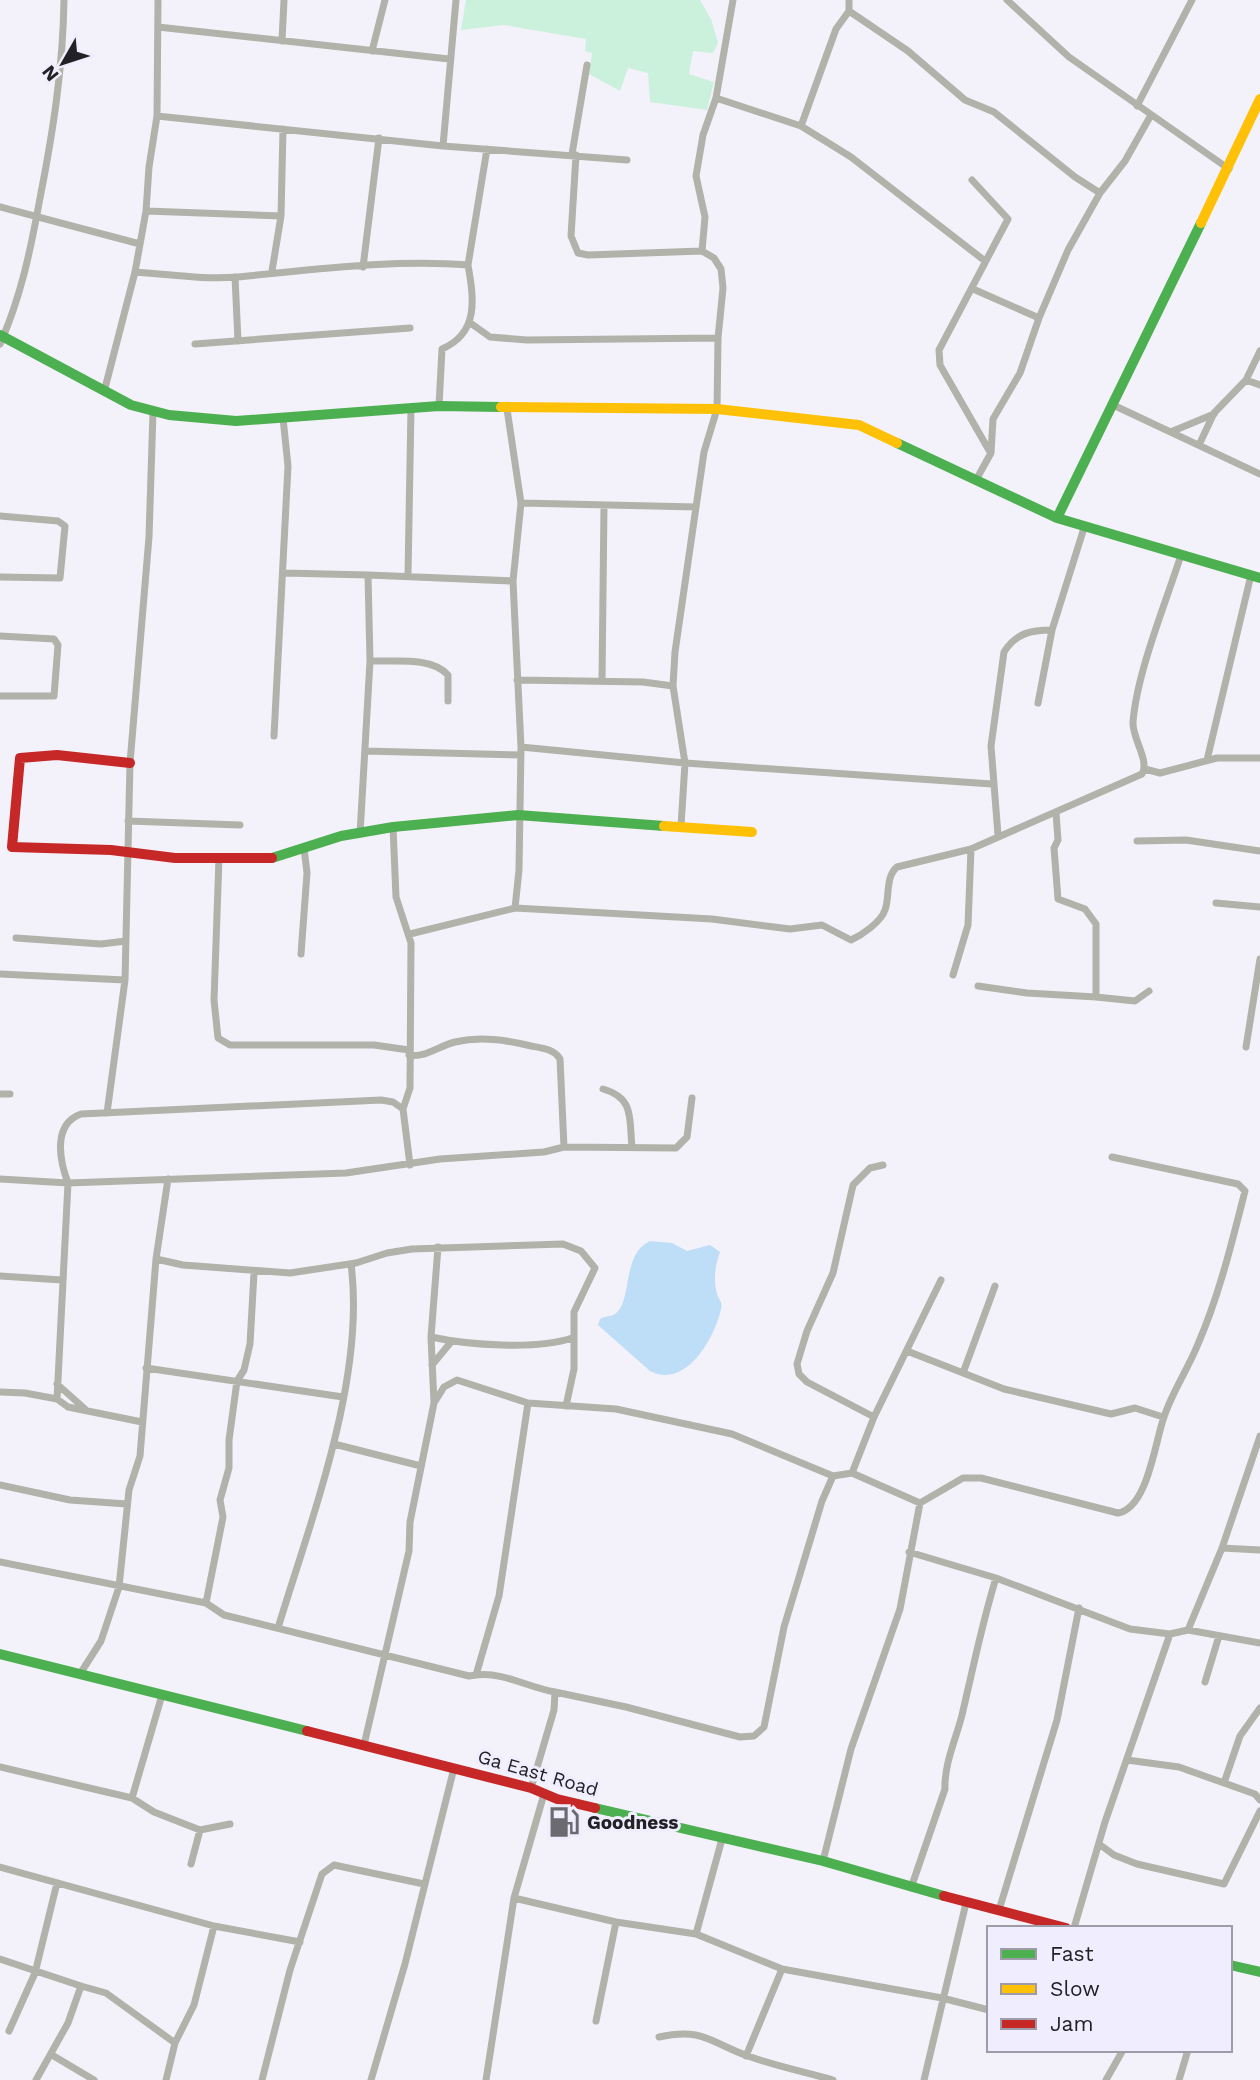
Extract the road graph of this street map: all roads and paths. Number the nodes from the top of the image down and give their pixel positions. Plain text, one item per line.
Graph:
1 (64, 0) edge
2 (158, 0) edge
3 (284, 0) edge
4 (384, 0) edge
5 (456, 0) edge
6 (733, 0) edge
7 (849, 0) edge
8 (1007, 0) edge
9 (1192, 0) edge
10 (849, 11) junction
11 (158, 27) junction
12 (282, 41) junction
13 (372, 51) junction
14 (449, 59) junction
15 (587, 65) dead end
16 (716, 97) junction
17 (1260, 99) edge
18 (1137, 106) junction
19 (1151, 115) junction
20 (157, 116) junction
21 (801, 126) junction
22 (283, 129) junction
23 (379, 138) junction
24 (443, 146) junction
25 (487, 149) junction
26 (574, 154) junction
27 (627, 160) dead end
28 (1229, 169) junction
29 (972, 180) dead end
30 (1100, 193) junction
31 (0, 207) edge
32 (146, 211) junction
33 (37, 215) junction
34 (281, 216) junction
35 (140, 244) junction
36 (702, 251) junction
37 (985, 261) junction
38 (468, 265) junction
39 (363, 267) junction
40 (272, 271) junction
41 (135, 272) junction
42 (234, 277) junction
43 (973, 289) junction
44 (1039, 318) junction
45 (469, 321) junction
46 (410, 328) dead end
47 (1, 338) edge
48 (718, 338) junction
49 (237, 341) junction
50 (195, 344) dead end
51 (1260, 351) edge
52 (1247, 380) junction
53 (1260, 385) edge
54 (104, 391) junction
55 (1111, 404) junction
56 (439, 406) junction
57 (411, 408) junction
58 (507, 409) junction
59 (717, 409) junction
60 (153, 412) junction
61 (1214, 413) junction
62 (283, 418) junction
63 (1173, 431) junction
64 (1199, 445) junction
65 (991, 453) junction
66 (1260, 474) edge
67 (976, 480) junction
68 (521, 503) junction
69 (604, 505) junction
70 (696, 506) junction
71 (0, 516) edge
72 (1056, 518) junction
73 (1084, 528) junction
74 (1181, 555) junction
75 (285, 573) junction
76 (368, 575) junction
77 (408, 575) junction
78 (1255, 576) edge
79 (0, 577) edge
80 (513, 581) junction
81 (1052, 630) junction
82 (0, 636) edge
83 (370, 661) junction
84 (516, 680) junction
85 (602, 681) junction
86 (673, 687) junction
87 (0, 696) edge
88 (448, 701) dead end
89 (1038, 703) dead end
90 (274, 736) dead end
91 (365, 751) junction
92 (521, 751) junction
93 (1260, 758) edge
94 (1206, 760) junction
95 (130, 762) junction
96 (685, 763) junction
97 (1145, 769) junction
98 (992, 784) junction
99 (1056, 813) junction
100 (518, 815) junction
101 (128, 821) junction
102 (240, 825) dead end
103 (681, 826) junction
104 (393, 827) junction
105 (751, 832) dead end
106 (360, 834) junction
107 (998, 835) junction
108 (1137, 841) dead end
109 (304, 848) junction
110 (971, 849) junction
111 (1260, 851) edge
112 (126, 854) junction
113 (219, 858) junction
114 (1216, 904) dead end
115 (1260, 907) edge
116 (515, 908) junction
117 (410, 934) junction
118 (16, 938) dead end
119 (126, 941) junction
120 (302, 954) dead end
121 (1260, 959) edge
122 (0, 974) edge
123 (953, 975) dead end
124 (125, 980) junction
125 (978, 986) dead end
126 (1149, 991) dead end
127 (1096, 997) junction
128 (1246, 1047) dead end
129 (409, 1053) junction
130 (603, 1089) dead end
131 (0, 1094) edge
132 (10, 1094) dead end
133 (692, 1098) dead end
134 (403, 1110) junction
135 (107, 1113) junction
136 (564, 1146) junction
137 (632, 1147) junction
138 (1112, 1157) dead end
139 (883, 1164) dead end
140 (410, 1165) junction
141 (0, 1179) edge
142 (168, 1179) junction
143 (68, 1183) junction
144 (438, 1247) junction
145 (156, 1259) junction
146 (351, 1264) junction
147 (254, 1273) junction
148 (0, 1276) edge
149 (62, 1280) junction
150 (941, 1280) dead end
151 (995, 1286) dead end
152 (431, 1337) junction
153 (572, 1338) junction
154 (451, 1342) junction
155 (907, 1351) junction
156 (432, 1365) junction
157 (146, 1368) junction
158 (963, 1373) junction
159 (237, 1381) junction
160 (57, 1384) junction
161 (0, 1392) edge
162 (343, 1398) junction
163 (57, 1399) junction
164 (434, 1403) junction
165 (528, 1403) junction
166 (566, 1406) junction
167 (85, 1409) junction
168 (874, 1417) junction
169 (1163, 1417) junction
170 (142, 1422) junction
171 (1260, 1436) edge
172 (334, 1444) junction
173 (1258, 1448) edge
174 (421, 1466) junction
175 (852, 1473) junction
176 (833, 1476) junction
177 (0, 1485) edge
178 (920, 1503) junction
179 (127, 1504) junction
180 (1222, 1548) junction
181 (1260, 1550) edge
182 (909, 1552) junction
183 (0, 1562) edge
184 (996, 1578) junction
185 (119, 1587) junction
186 (206, 1603) junction
187 (1079, 1608) junction
188 (278, 1628) junction
189 (1188, 1630) junction
190 (1170, 1634) junction
191 (1219, 1636) junction
192 (1260, 1643) edge
193 (0, 1654) edge
194 (385, 1657) junction
195 (80, 1674) junction
196 (476, 1675) junction
197 (1205, 1682) dead end
198 (555, 1692) junction
199 (162, 1695) junction
200 (1260, 1708) edge
201 (365, 1745) junction
202 (1127, 1760) junction
203 (0, 1767) edge
204 (454, 1768) junction
205 (1224, 1783) junction
206 (531, 1788) junction
207 (544, 1794) junction
208 (132, 1798) junction
209 (1260, 1799) edge
210 (1260, 1811) edge
211 (230, 1824) dead end
212 (200, 1830) junction
213 (722, 1839) junction
214 (1099, 1844) junction
215 (823, 1861) junction
216 (191, 1864) dead end
217 (0, 1867) edge
218 (58, 1883) junction
219 (424, 1884) junction
220 (911, 1888) junction
221 (514, 1898) junction
222 (966, 1903) junction
223 (999, 1910) junction
224 (616, 1922) junction
225 (214, 1926) junction
226 (1059, 1926) edge
227 (1075, 1926) edge
228 (696, 1934) junction
229 (300, 1942) junction
230 (0, 1959) edge
231 (1232, 1965) edge
232 (782, 1969) junction
233 (1260, 1972) edge
234 (35, 1973) junction
235 (81, 1986) junction
236 (942, 1998) junction
237 (987, 2009) edge
238 (596, 2021) dead end
239 (9, 2031) dead end
240 (659, 2036) dead end
241 (175, 2043) junction
242 (1120, 2052) edge
243 (1187, 2052) edge
244 (52, 2055) junction
245 (746, 2056) junction
246 (36, 2080) edge
247 (94, 2080) edge
248 (166, 2080) edge
249 (262, 2080) edge
250 (371, 2080) edge
251 (486, 2080) edge
252 (833, 2080) edge
253 (924, 2080) edge
254 (1106, 2080) edge
255 (1179, 2080) edge

1 - 33 street
2 - 11 street
3 - 12 street
4 - 13 street
5 - 14 street
6 - 16 street
7 - 10 street
8 - 18 street
9 - 18 street
10 - 21 street
10 - 30 street
11 - 12 street
11 - 20 street
12 - 13 street
13 - 14 street
14 - 24 street
15 - 26 street
16 - 21 street
16 - 36 street
17 - 28 street
18 - 19 street
19 - 28 street
19 - 30 street
20 - 22 street
20 - 32 street
21 - 37 street
22 - 23 street
22 - 34 street
23 - 24 street
23 - 39 street
24 - 25 street
25 - 26 street
25 - 38 street
26 - 27 street
26 - 36 street
28 - 55 street
29 - 37 street
30 - 44 street
31 - 33 street
32 - 34 street
32 - 35 street
33 - 35 street
33 - 47 street
34 - 40 street
35 - 41 street
36 - 48 street
37 - 43 street
38 - 39 street
38 - 45 street
39 - 40 street
40 - 42 street
41 - 42 street
41 - 54 street
42 - 49 street
43 - 44 street
43 - 65 street
44 - 65 street
45 - 48 street
45 - 56 street
46 - 49 street
47 - 54 street
48 - 59 street
49 - 50 street
51 - 52 street
52 - 53 street
52 - 61 street
54 - 60 street
55 - 63 street
55 - 72 street
56 - 57 street
56 - 58 street
57 - 62 street
57 - 77 street
58 - 59 street
58 - 68 street
59 - 67 street
59 - 70 street
60 - 62 street
60 - 95 street
61 - 63 street
61 - 64 street
62 - 75 street
63 - 64 street
64 - 66 street
65 - 67 street
67 - 72 street
68 - 69 street
68 - 80 street
69 - 70 street
69 - 85 street
70 - 86 street
71 - 79 street
72 - 73 street
73 - 74 street
73 - 81 street
74 - 78 street
74 - 97 street
75 - 76 street
75 - 90 street
76 - 77 street
76 - 83 street
77 - 80 street
78 - 94 street
80 - 84 street
81 - 89 street
81 - 98 street
82 - 87 street
83 - 88 street
83 - 91 street
84 - 85 street
84 - 92 street
85 - 86 street
86 - 96 street
91 - 92 street
91 - 106 street
92 - 96 street
92 - 100 street
93 - 94 street
94 - 97 street
95 - 101 street
95 - 112 street
96 - 98 street
96 - 103 street
97 - 99 street
98 - 107 street
99 - 107 street
99 - 127 street
100 - 103 street
100 - 104 street
100 - 116 street
101 - 102 street
101 - 112 street
103 - 105 street
104 - 106 street
104 - 117 street
106 - 109 street
107 - 110 street
108 - 111 street
109 - 113 street
109 - 120 street
110 - 116 street
110 - 123 street
112 - 113 street
112 - 119 street
113 - 129 street
114 - 115 street
116 - 117 street
117 - 129 street
118 - 119 street
119 - 124 street
121 - 128 street
122 - 124 street
124 - 135 street
125 - 127 street
126 - 127 street
129 - 134 street
129 - 136 street
130 - 137 street
131 - 132 street
133 - 137 street
134 - 135 street
134 - 140 street
135 - 143 street
136 - 137 street
136 - 140 street
138 - 169 street
139 - 168 street
140 - 142 street
141 - 143 street
142 - 143 street
142 - 145 street
143 - 149 street
144 - 146 street
144 - 152 street
144 - 153 street
145 - 147 street
145 - 157 street
146 - 147 street
146 - 162 street
147 - 159 street
148 - 149 street
149 - 160 street
150 - 155 street
151 - 158 street
152 - 154 street
152 - 156 street
153 - 154 street
153 - 166 street
154 - 156 street
155 - 158 street
155 - 168 street
156 - 164 street
157 - 159 street
157 - 170 street
158 - 169 street
159 - 162 street
159 - 186 street
160 - 163 street
160 - 167 street
161 - 163 street
162 - 172 street
163 - 167 street
164 - 165 street
164 - 174 street
165 - 166 street
165 - 196 street
166 - 176 street
167 - 170 street
168 - 175 street
169 - 178 street
170 - 179 street
171 - 173 street
172 - 174 street
172 - 188 street
173 - 180 street
174 - 194 street
175 - 176 street
175 - 178 street
176 - 198 street
177 - 179 street
178 - 182 street
179 - 185 street
180 - 181 street
180 - 189 street
182 - 184 street
182 - 215 street
183 - 185 street
184 - 187 street
184 - 220 street
185 - 186 street
185 - 195 street
186 - 188 street
187 - 190 street
187 - 223 street
188 - 194 street
189 - 190 street
189 - 191 street
190 - 202 street
191 - 192 street
191 - 197 street
193 - 195 street, Ga East Road
194 - 196 street
194 - 201 street
195 - 199 street, Ga East Road
196 - 198 street
198 - 206 street
199 - 201 street, Ga East Road
199 - 208 street
200 - 205 street
201 - 204 street, Ga East Road
202 - 205 street
202 - 214 street
203 - 208 street
204 - 206 street, Ga East Road
204 - 219 street
205 - 209 street
206 - 207 street, Ga East Road
207 - 213 street, Ga East Road
207 - 221 street
208 - 212 street
210 - 214 street
211 - 212 street
212 - 216 street
213 - 215 street, Ga East Road
213 - 228 street
214 - 227 street
215 - 220 street, Ga East Road
217 - 218 street
218 - 225 street
218 - 234 street
219 - 229 street
219 - 250 street
220 - 222 street, Ga East Road
221 - 224 street
221 - 251 street
222 - 223 street, Ga East Road
222 - 236 street
223 - 226 street, Ga East Road
224 - 228 street
224 - 238 street
225 - 229 street
225 - 241 street
228 - 232 street
229 - 249 street
230 - 234 street
231 - 233 street
232 - 236 street
232 - 245 street
234 - 235 street
234 - 239 street
235 - 241 street
235 - 244 street
236 - 237 street
236 - 253 street
240 - 245 street
241 - 248 street
242 - 254 street
243 - 255 street
244 - 246 street
244 - 247 street
245 - 252 street

